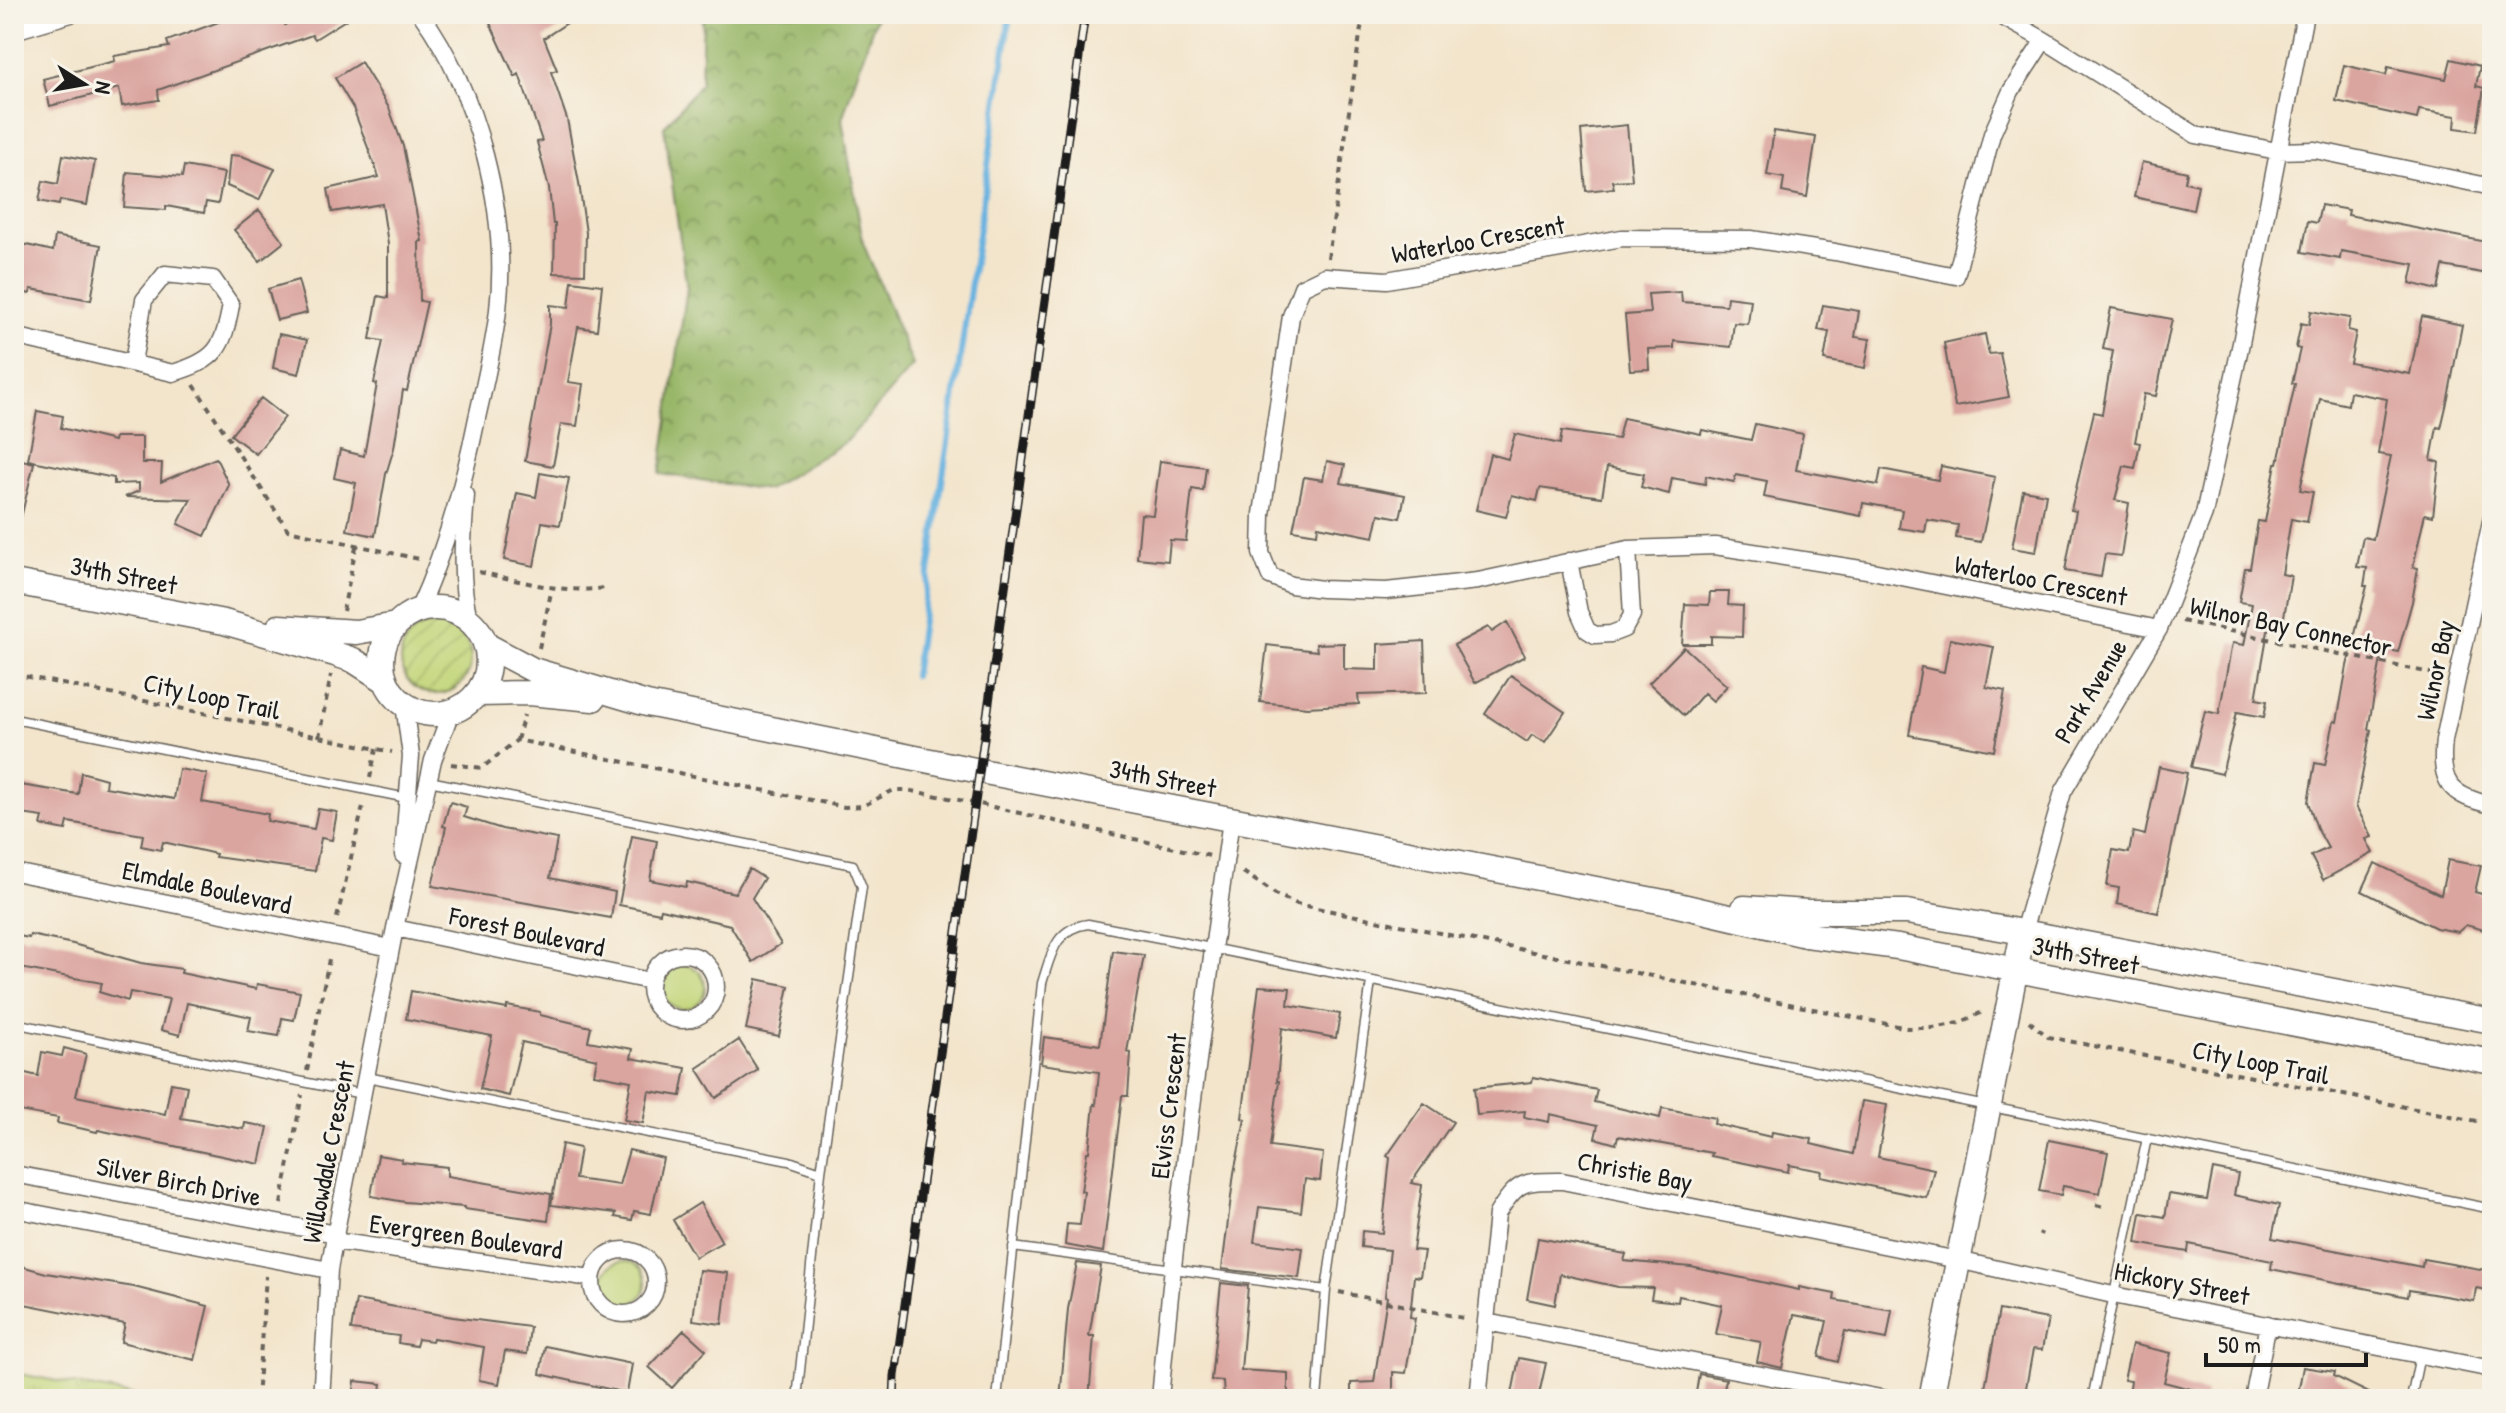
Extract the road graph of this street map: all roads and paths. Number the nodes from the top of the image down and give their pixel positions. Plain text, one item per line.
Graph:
1 (71, 14) edge
2 (421, 14) edge
3 (1367, 14) edge
4 (1997, 14) edge
5 (2305, 14) edge
6 (14, 31) edge
7 (2044, 40) junction
8 (2277, 151) junction
9 (2492, 187) edge
10 (1325, 276) junction
11 (14, 336) edge
12 (133, 362) junction
13 (183, 370) junction
14 (468, 465) junction
15 (2492, 517) edge
16 (356, 547) junction
17 (1628, 549) junction
18 (427, 561) dead end
19 (1569, 561) junction
20 (468, 570) dead end
21 (14, 582) edge
22 (552, 588) junction
23 (605, 588) dead end
24 (418, 610) junction
25 (343, 613) dead end
26 (469, 619) junction
27 (224, 622) junction
28 (2161, 623) junction
29 (396, 625) junction
30 (486, 645) junction
31 (535, 662) dead end
32 (332, 672) dead end
33 (14, 674) edge
34 (2458, 678) junction
35 (386, 681) junction
36 (477, 694) junction
37 (527, 701) dead end
38 (404, 704) junction
39 (647, 704) junction
40 (451, 712) junction
41 (14, 719) edge
42 (319, 737) junction
43 (517, 740) dead end
44 (402, 754) dead end
45 (429, 781) junction
46 (408, 798) junction
47 (2492, 805) edge
48 (1231, 820) junction
49 (14, 872) edge
50 (1669, 903) junction
51 (396, 922) junction
52 (2023, 932) junction
53 (391, 948) junction
54 (1211, 948) junction
55 (2015, 970) junction
56 (650, 981) junction
57 (1371, 982) junction
58 (2030, 1021) dead end
59 (2492, 1021) edge
60 (14, 1023) edge
61 (2492, 1062) edge
62 (365, 1086) junction
63 (1989, 1106) junction
64 (2492, 1124) edge
65 (2147, 1138) junction
66 (821, 1172) junction
67 (14, 1174) edge
68 (2096, 1205) dead end
69 (2104, 1207) dead end
70 (14, 1209) edge
71 (2492, 1209) edge
72 (335, 1238) junction
73 (1013, 1247) junction
74 (1958, 1260) junction
75 (1172, 1267) junction
76 (329, 1270) junction
77 (591, 1278) junction
78 (1326, 1290) junction
79 (2113, 1295) junction
80 (1486, 1322) junction
81 (2268, 1324) junction
82 (2420, 1355) junction
83 (2492, 1369) edge
84 (321, 1399) edge
85 (797, 1399) edge
86 (997, 1399) edge
87 (1160, 1399) edge
88 (1317, 1399) edge
89 (1478, 1399) edge
90 (1886, 1399) edge
91 (1931, 1399) edge
92 (2092, 1399) edge
93 (2253, 1399) edge
94 (2411, 1399) edge

1 - 6 street
2 - 14 street
3 - 10 path
4 - 7 street
5 - 8 street, Park Avenue
7 - 8 street
7 - 10 street, Waterloo Crescent
8 - 9 street
8 - 28 street, Park Avenue
10 - 19 street, Waterloo Crescent
11 - 12 street
12 - 13 street
12 - 13 street
13 - 16 path
14 - 24 street
14 - 26 street
15 - 34 street, Wilnor Bay
16 - 18 path
16 - 25 path
17 - 19 street, Waterloo Crescent
17 - 19 street
17 - 28 street, Waterloo Crescent
20 - 22 path
21 - 27 main road, 34th Street
22 - 23 path
22 - 31 path
24 - 26 main road
24 - 29 main road
26 - 30 main road
27 - 29 main road, 34th Street
27 - 35 main road, 34th Street
28 - 34 path, Wilnor Bay Connector
28 - 52 street, Park Avenue
29 - 35 main road
30 - 36 main road
30 - 39 main road, 34th Street
32 - 42 path
33 - 42 path, City Loop Trail
34 - 47 street, Wilnor Bay
35 - 38 main road
36 - 39 main road, 34th Street
36 - 40 main road
37 - 43 path
38 - 40 main road
38 - 46 street, Willowdale Crescent
39 - 48 main road, 34th Street
40 - 45 street, Willowdale Crescent
41 - 46 lane
42 - 44 path, City Loop Trail
45 - 51 street, Willowdale Crescent
45 - 66 lane
46 - 51 street, Willowdale Crescent
48 - 50 main road, 34th Street
48 - 54 street, Elviss Crescent
49 - 53 street, Elmdale Boulevard
50 - 52 main road, 34th Street
50 - 55 main road, 34th Street
51 - 53 street, Willowdale Crescent
51 - 56 street, Forest Boulevard
52 - 55 main road, Park Avenue
52 - 59 main road, 34th Street
53 - 62 street, Willowdale Crescent
54 - 57 lane
54 - 73 lane
54 - 75 street, Elviss Crescent
55 - 61 main road, 34th Street
55 - 63 main road, Park Avenue
56 - 56 street
57 - 63 lane
57 - 78 lane
58 - 64 path, City Loop Trail
60 - 62 lane
62 - 66 lane
62 - 72 street, Willowdale Crescent
63 - 65 lane
63 - 74 main road, Park Avenue
65 - 71 lane
65 - 79 lane
66 - 85 lane
67 - 72 street, Silver Birch Drive
68 - 69 path
70 - 76 street
72 - 76 street, Willowdale Crescent
72 - 77 street, Evergreen Boulevard
73 - 75 lane
73 - 86 lane
74 - 79 street, Hickory Street
74 - 80 street, Christie Bay
74 - 91 main road, Park Avenue
75 - 78 lane
75 - 87 street, Elviss Crescent
76 - 84 street, Willowdale Crescent
77 - 77 street, Evergreen Boulevard
78 - 80 path
78 - 88 lane
79 - 81 street, Hickory Street
79 - 92 lane
80 - 89 street, Christie Bay
80 - 90 street
81 - 82 street, Hickory Street
81 - 93 street
82 - 83 street, Hickory Street
82 - 94 lane

